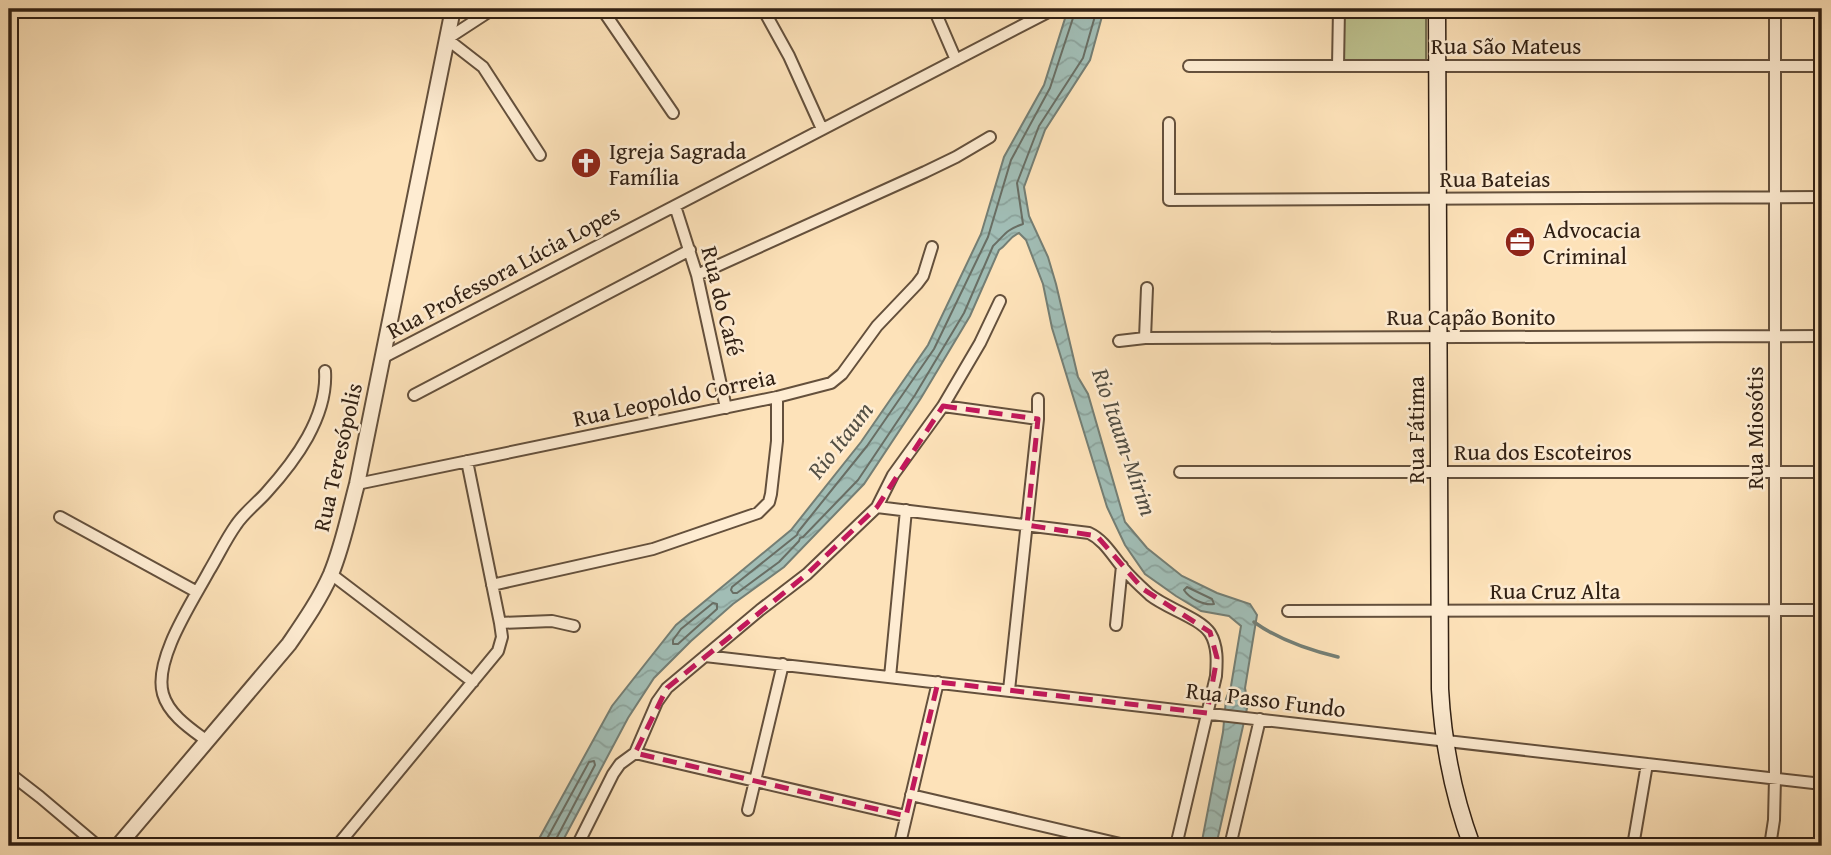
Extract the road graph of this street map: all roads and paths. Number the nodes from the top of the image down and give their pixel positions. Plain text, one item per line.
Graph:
1 (453, 9) edge
2 (493, 9) edge
3 (602, 9) edge
4 (763, 9) edge
5 (934, 9) edge
6 (1054, 9) edge
7 (1339, 9) edge
8 (1437, 9) edge
9 (1775, 9) edge
10 (447, 39) junction
11 (956, 60) junction
12 (1189, 66) dead end
13 (1338, 66) junction
14 (1436, 66) junction
15 (1775, 66) junction
16 (1822, 66) edge
17 (673, 113) dead end
18 (1169, 123) dead end
19 (822, 129) junction
20 (990, 137) dead end
21 (540, 155) dead end
22 (1822, 197) edge
23 (1775, 198) junction
24 (1437, 199) junction
25 (674, 206) junction
26 (932, 247) dead end
27 (690, 250) junction
28 (697, 275) junction
29 (1147, 288) dead end
30 (1000, 301) dead end
31 (1822, 335) edge
32 (1775, 336) junction
33 (1437, 337) junction
34 (1145, 338) junction
35 (1119, 341) dead end
36 (382, 358) junction
37 (325, 371) dead end
38 (414, 395) dead end
39 (777, 397) junction
40 (1038, 399) dead end
41 (943, 405) junction
42 (726, 408) junction
43 (1038, 419) junction
44 (467, 461) junction
45 (1180, 471) dead end
46 (1438, 472) junction
47 (1775, 472) junction
48 (1822, 472) edge
49 (357, 484) junction
50 (877, 507) junction
51 (906, 510) junction
52 (60, 517) dead end
53 (1027, 525) junction
54 (1122, 566) junction
55 (331, 574) junction
56 (492, 585) junction
57 (197, 592) junction
58 (1775, 610) junction
59 (1822, 610) edge
60 (1288, 611) dead end
61 (1439, 611) junction
62 (500, 622) junction
63 (1116, 625) dead end
64 (574, 626) dead end
65 (705, 656) junction
66 (783, 664) junction
67 (890, 677) junction
68 (473, 682) junction
69 (938, 682) junction
70 (1009, 690) junction
71 (1211, 714) junction
72 (1255, 719) junction
73 (1444, 740) junction
74 (207, 741) junction
75 (635, 753) junction
76 (1647, 764) junction
77 (9, 773) edge
78 (1775, 778) junction
79 (755, 781) junction
80 (1822, 784) edge
81 (911, 795) junction
82 (748, 810) dead end
83 (906, 816) junction
84 (901, 839) dead end
85 (98, 846) edge
86 (118, 846) edge
87 (337, 846) edge
88 (577, 846) edge
89 (1129, 846) edge
90 (1176, 846) edge
91 (1230, 846) edge
92 (1472, 846) edge
93 (1633, 846) edge
94 (1770, 846) edge

1 - 10 street, Rua Teresópolis
2 - 10 street
3 - 17 street
4 - 19 street
5 - 11 street
6 - 11 street, Rua Professora Lúcia Lopes
7 - 13 street
8 - 14 main road, Rua Fátima
9 - 15 street, Rua Miosótis
10 - 21 street
10 - 36 street, Rua Teresópolis
11 - 19 street, Rua Professora Lúcia Lopes
12 - 13 street, Rua São Mateus
13 - 14 street, Rua São Mateus
14 - 15 street, Rua São Mateus
14 - 24 main road, Rua Fátima
15 - 16 street, Rua São Mateus
15 - 23 street, Rua Miosótis
18 - 24 street, Rua Bateias
19 - 25 street, Rua Professora Lúcia Lopes
20 - 28 street
22 - 23 street, Rua Bateias
23 - 24 street, Rua Bateias
23 - 32 street, Rua Miosótis
24 - 33 main road, Rua Fátima
25 - 27 street, Rua do Café
25 - 36 street, Rua Professora Lúcia Lopes
26 - 39 street, Rua Leopoldo Correia
27 - 28 street, Rua do Café
27 - 38 street
28 - 42 street, Rua do Café
29 - 34 street
30 - 41 street
31 - 32 street, Rua Capão Bonito
32 - 33 street, Rua Capão Bonito
32 - 47 street, Rua Miosótis
33 - 34 street, Rua Capão Bonito
33 - 46 main road, Rua Fátima
34 - 35 street, Rua Capão Bonito
36 - 49 street, Rua Teresópolis
37 - 57 street
39 - 42 street, Rua Leopoldo Correia
39 - 56 street
40 - 43 street
41 - 43 street
41 - 50 street
42 - 44 street, Rua Leopoldo Correia
43 - 53 street
44 - 49 street, Rua Leopoldo Correia
44 - 56 street
45 - 46 street, Rua dos Escoteiros
46 - 47 street, Rua dos Escoteiros
46 - 61 main road, Rua Fátima
47 - 48 street, Rua dos Escoteiros
47 - 58 street, Rua Miosótis
49 - 55 street, Rua Teresópolis
50 - 51 street
50 - 65 street
51 - 53 street
51 - 67 street
52 - 57 street
53 - 54 street
53 - 70 street
54 - 63 street
54 - 71 street
55 - 68 street
55 - 74 street, Rua Teresópolis
56 - 62 street
57 - 74 street
58 - 59 street, Rua Cruz Alta
58 - 61 street, Rua Cruz Alta
58 - 78 street, Rua Miosótis
60 - 61 street, Rua Cruz Alta
61 - 73 main road, Rua Fátima
62 - 64 street
62 - 68 street
65 - 66 street, Rua Passo Fundo
65 - 75 street
66 - 67 street, Rua Passo Fundo
66 - 79 street
67 - 69 street, Rua Passo Fundo
68 - 87 street
69 - 70 street, Rua Passo Fundo
69 - 81 street
70 - 71 street, Rua Passo Fundo
71 - 72 street, Rua Passo Fundo
71 - 90 street
72 - 73 street, Rua Passo Fundo
72 - 91 street
73 - 76 street, Rua Passo Fundo
73 - 92 main road, Rua Fátima
74 - 86 street, Rua Teresópolis
75 - 79 street
75 - 88 street
76 - 78 street, Rua Passo Fundo
76 - 93 street
77 - 85 street
78 - 80 street, Rua Passo Fundo
78 - 94 street, Rua Miosótis
79 - 82 street
79 - 83 street
81 - 83 street
81 - 89 street
83 - 84 street

